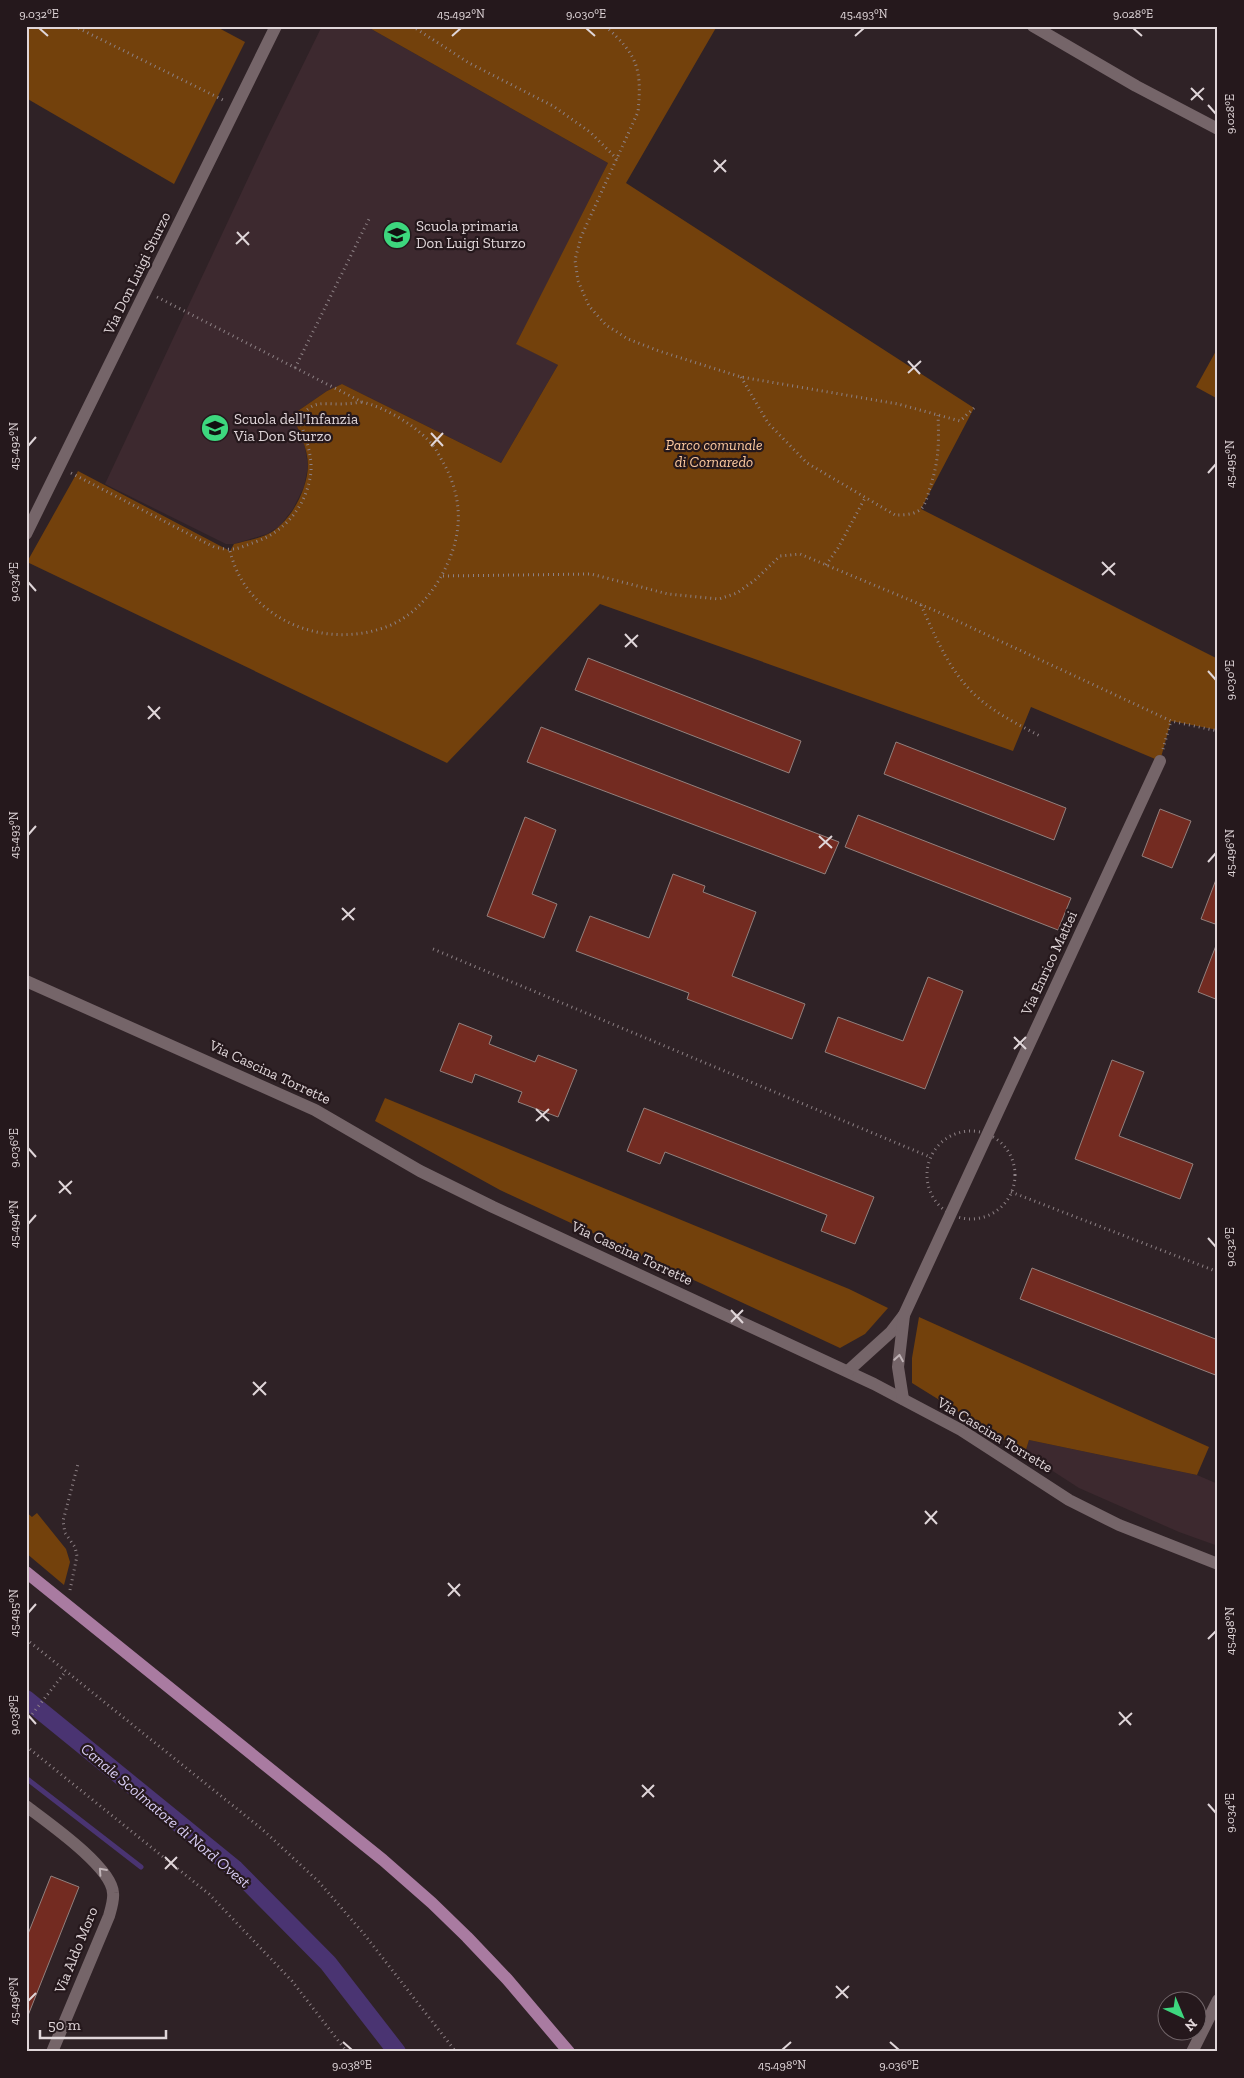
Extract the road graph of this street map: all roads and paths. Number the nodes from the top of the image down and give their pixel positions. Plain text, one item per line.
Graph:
1 (74, 26) edge
2 (276, 26) edge
3 (412, 26) edge
4 (605, 26) edge
5 (1033, 26) edge
6 (237, 107) junction
7 (1218, 129) edge
8 (618, 159) junction
9 (369, 219) dead end
10 (146, 291) junction
11 (295, 368) junction
12 (741, 377) junction
13 (362, 402) junction
14 (974, 408) dead end
15 (938, 415) junction
16 (59, 467) junction
17 (865, 498) junction
18 (26, 534) edge
19 (230, 551) junction
20 (826, 565) junction
21 (443, 576) junction
22 (920, 604) junction
23 (1171, 721) junction
24 (1218, 731) edge
25 (1040, 736) dead end
26 (1160, 761) joint
27 (433, 949) dead end
28 (26, 981) edge
29 (930, 1157) dead end
30 (1012, 1192) dead end
31 (1218, 1272) edge
32 (904, 1315) junction
33 (848, 1371) junction
34 (903, 1400) junction
35 (78, 1464) dead end
36 (1218, 1564) edge
37 (26, 1572) edge
38 (66, 1605) junction
39 (26, 1639) edge
40 (66, 1671) junction
41 (26, 1722) edge
42 (26, 1746) edge
43 (26, 1806) edge
44 (1218, 2000) edge
45 (52, 2052) edge
46 (347, 2052) edge
47 (456, 2052) edge
48 (568, 2052) edge
49 (1192, 2052) edge

1 - 6 path
2 - 6 street, Via Don Luigi Sturzo
3 - 8 path
4 - 8 path
5 - 7 street
6 - 10 street, Via Don Luigi Sturzo
8 - 12 path
9 - 11 path
10 - 11 path
10 - 16 street, Via Don Luigi Sturzo
11 - 13 path
12 - 15 path
12 - 17 path
13 - 19 path
13 - 21 path
14 - 15 path
15 - 17 path
16 - 18 street, Via Don Luigi Sturzo
16 - 19 path
17 - 20 path
19 - 21 path
20 - 21 path
20 - 22 path
22 - 23 path
22 - 25 path
23 - 24 path
23 - 26 path
26 - 32 street, Via Enrico Mattei
27 - 29 path
28 - 33 street, Via Cascina Torrette
30 - 31 path
32 - 33 street, Via Enrico Mattei
34 -> 32 street, Via Enrico Mattei
33 - 34 street, Via Cascina Torrette
34 - 36 street, Via Cascina Torrette
35 - 38 path
37 - 38 main road
38 - 48 main road
39 - 40 path
40 - 41 path
40 - 47 path
42 - 46 path
45 -> 43 street, Via Aldo Moro
44 - 49 street

